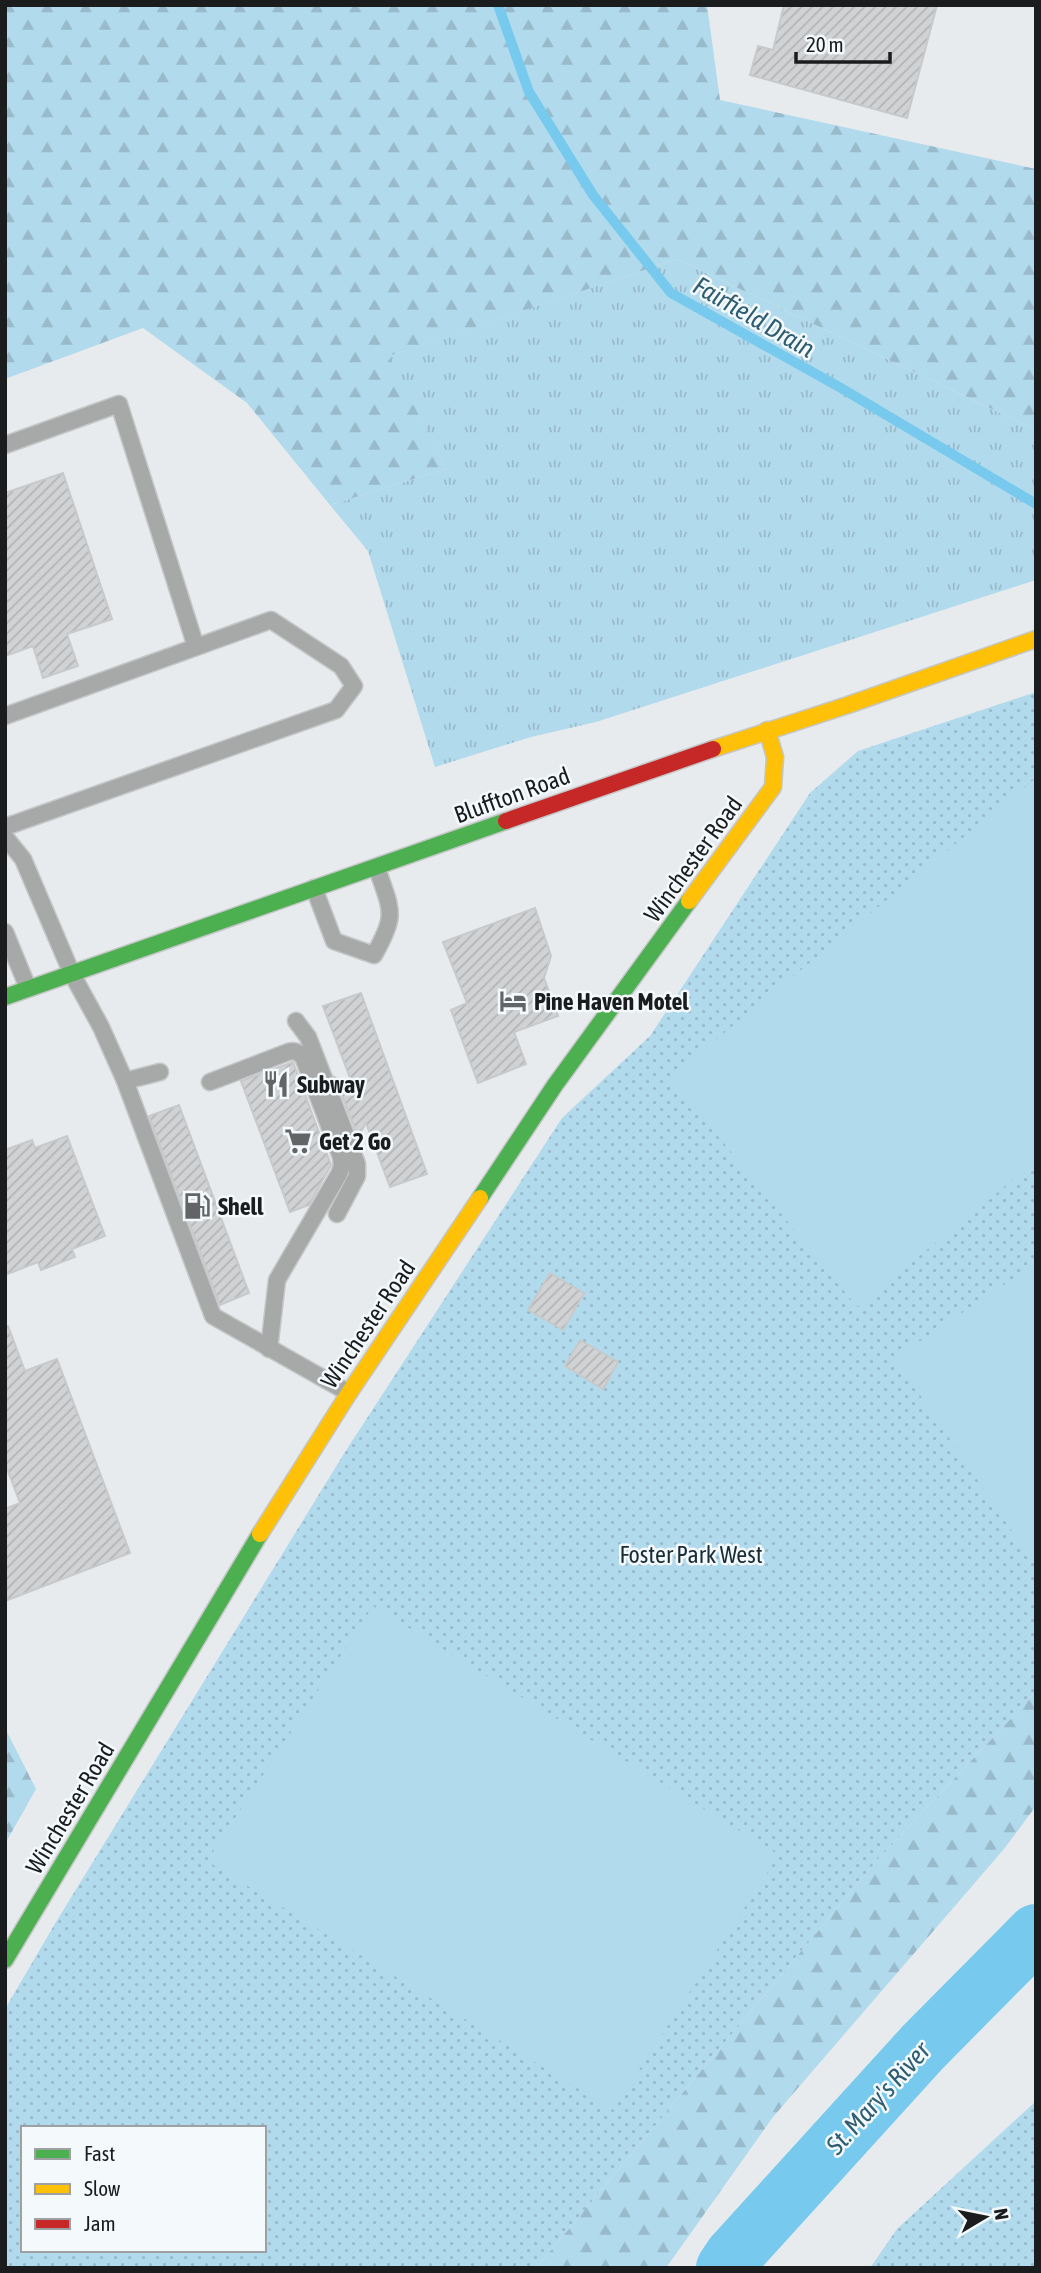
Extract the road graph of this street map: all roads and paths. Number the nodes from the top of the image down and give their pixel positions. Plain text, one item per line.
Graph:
1 (5, 445) edge
2 (1036, 639) edge
3 (196, 647) junction
4 (5, 716) edge
5 (767, 730) junction
6 (5, 827) edge
7 (5, 837) edge
8 (377, 868) junction
9 (314, 888) junction
10 (5, 932) edge
11 (72, 974) junction
12 (29, 989) junction
13 (5, 997) edge
14 (296, 1021) dead end
15 (160, 1072) dead end
16 (125, 1081) junction
17 (210, 1082) dead end
18 (337, 1214) dead end
19 (270, 1349) junction
20 (349, 1393) junction
21 (5, 1961) edge

1 - 3 lane
2 - 5 street, Bluffton Road
3 - 4 lane
3 - 6 lane
5 - 8 street, Bluffton Road
5 - 20 street, Winchester Road
7 - 11 lane
8 - 9 street, Bluffton Road
8 - 9 lane
9 - 11 street, Bluffton Road
10 - 12 lane
11 - 12 street, Bluffton Road
11 - 16 lane
12 - 13 street, Bluffton Road
14 - 18 lane
15 - 16 lane
16 - 19 lane
17 - 19 lane
19 - 20 lane
20 - 21 street, Winchester Road

